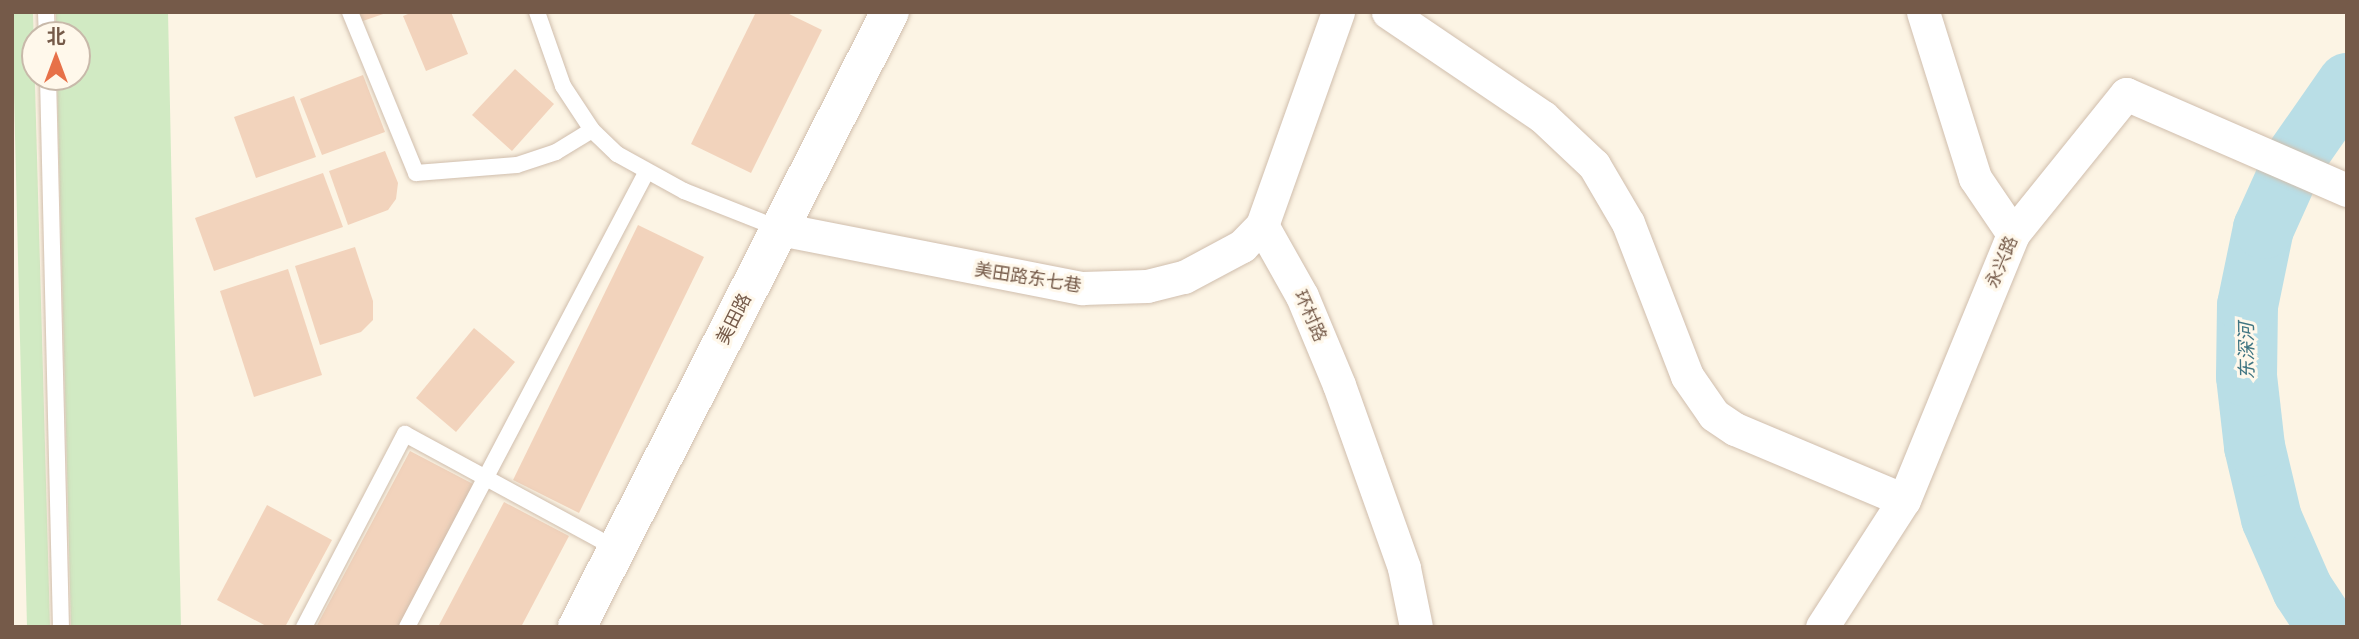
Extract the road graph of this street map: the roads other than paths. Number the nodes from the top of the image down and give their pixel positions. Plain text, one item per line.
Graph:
1 (350, 12) edge
2 (537, 12) edge
3 (890, 12) edge
4 (1338, 12) edge
5 (1388, 12) edge
6 (1923, 12) edge
7 (48, 91) edge
8 (592, 130) junction
9 (646, 173) junction
10 (2347, 190) edge
11 (1262, 225) junction
12 (780, 229) junction
13 (2013, 234) junction
14 (485, 478) junction
15 (1904, 500) junction
16 (617, 549) junction
17 (61, 627) edge
18 (304, 627) edge
19 (407, 627) edge
20 (578, 627) edge
21 (1416, 627) edge
22 (1822, 627) edge

1 - 8 lane
2 - 8 lane
3 - 12 street, 美田路
4 - 11 street
5 - 15 street
6 - 13 street
7 - 17 lane
8 - 9 lane
9 - 12 lane
9 - 14 lane
10 - 13 street, 永兴路
11 - 12 street, 美田路东七巷
11 - 21 street, 环村路
12 - 16 street, 美田路
13 - 15 street, 永兴路
14 - 16 lane
14 - 18 lane
14 - 19 lane
15 - 22 street, 永兴路
16 - 20 street, 美田路

